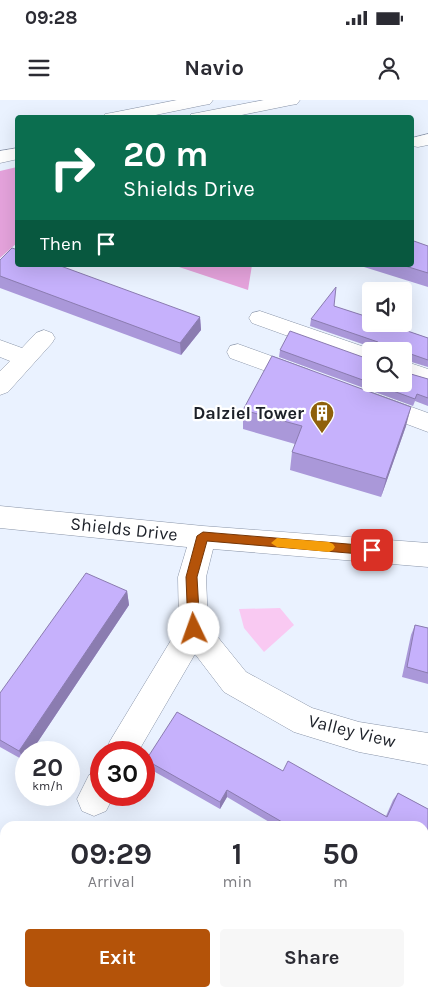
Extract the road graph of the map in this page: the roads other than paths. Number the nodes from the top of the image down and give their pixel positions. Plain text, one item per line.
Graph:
1 (291, 100) edge
2 (200, 111) edge
3 (149, 115) edge
4 (15, 154) edge
5 (0, 156) edge
6 (260, 318) dead end
7 (44, 338) dead end
8 (0, 348) edge
9 (238, 352) dead end
10 (362, 355) edge
11 (25, 358) junction
12 (412, 372) edge
13 (428, 378) edge
14 (320, 382) edge
15 (0, 386) edge
16 (356, 396) edge
17 (428, 423) edge
18 (0, 517) edge
19 (203, 536) junction
20 (428, 555) edge
21 (194, 629) junction
22 (128, 741) edge
23 (428, 749) edge

1 - 2 street
2 - 3 street
4 - 5 street
6 - 10 street
7 - 11 street
8 - 11 street
9 - 14 street
11 - 15 street
12 - 13 street
16 - 17 street
18 - 19 street, Shields Drive
19 - 20 street, Shields Drive
19 - 21 street
21 - 22 street
21 - 23 street, Valley View

